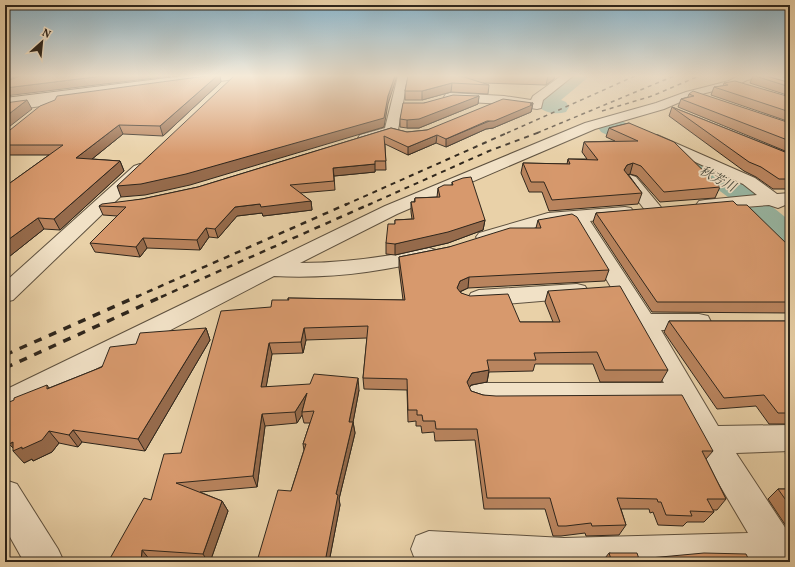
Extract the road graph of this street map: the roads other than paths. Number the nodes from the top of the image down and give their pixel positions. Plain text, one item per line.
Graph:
1 (43, 102) edge
2 (58, 102) edge
3 (402, 102) edge
4 (498, 102) edge
5 (520, 102) edge
6 (537, 102) edge
7 (669, 102) edge
8 (660, 106) junction
9 (5, 107) edge
10 (476, 111) edge
11 (682, 114) edge
12 (33, 116) edge
13 (612, 119) junction
14 (353, 142) edge
15 (152, 158) edge
16 (630, 180) edge
17 (790, 198) edge
18 (768, 199) junction
19 (124, 204) edge
20 (101, 206) junction
21 (670, 209) junction
22 (790, 213) edge
23 (574, 217) junction
24 (466, 244) edge
25 (445, 250) edge
26 (271, 269) junction
27 (622, 288) junction
28 (5, 295) edge
29 (468, 298) edge
30 (644, 322) junction
31 (721, 322) edge
32 (481, 394) edge
33 (684, 394) junction
34 (5, 403) edge
35 (790, 438) edge
36 (710, 440) junction
37 (5, 496) edge
38 (429, 549) dead end
39 (782, 556) edge
40 (565, 559) edge
41 (45, 562) edge

1 - 9 street
2 - 12 street
3 - 14 street
4 - 10 street
5 - 6 street
7 - 8 street
8 - 11 street
8 - 13 street
13 - 18 street
13 - 26 street
15 - 20 street
16 - 21 street
17 - 18 street
18 - 21 street
18 - 22 street
19 - 20 street
20 - 28 street
21 - 23 street
23 - 24 street
23 - 27 street
25 - 26 street
26 - 34 street
27 - 29 street
27 - 30 street
30 - 31 street
30 - 33 street
32 - 33 street
33 - 36 street
35 - 36 street
36 - 39 street
37 - 41 street
38 - 40 street
39 - 40 street

